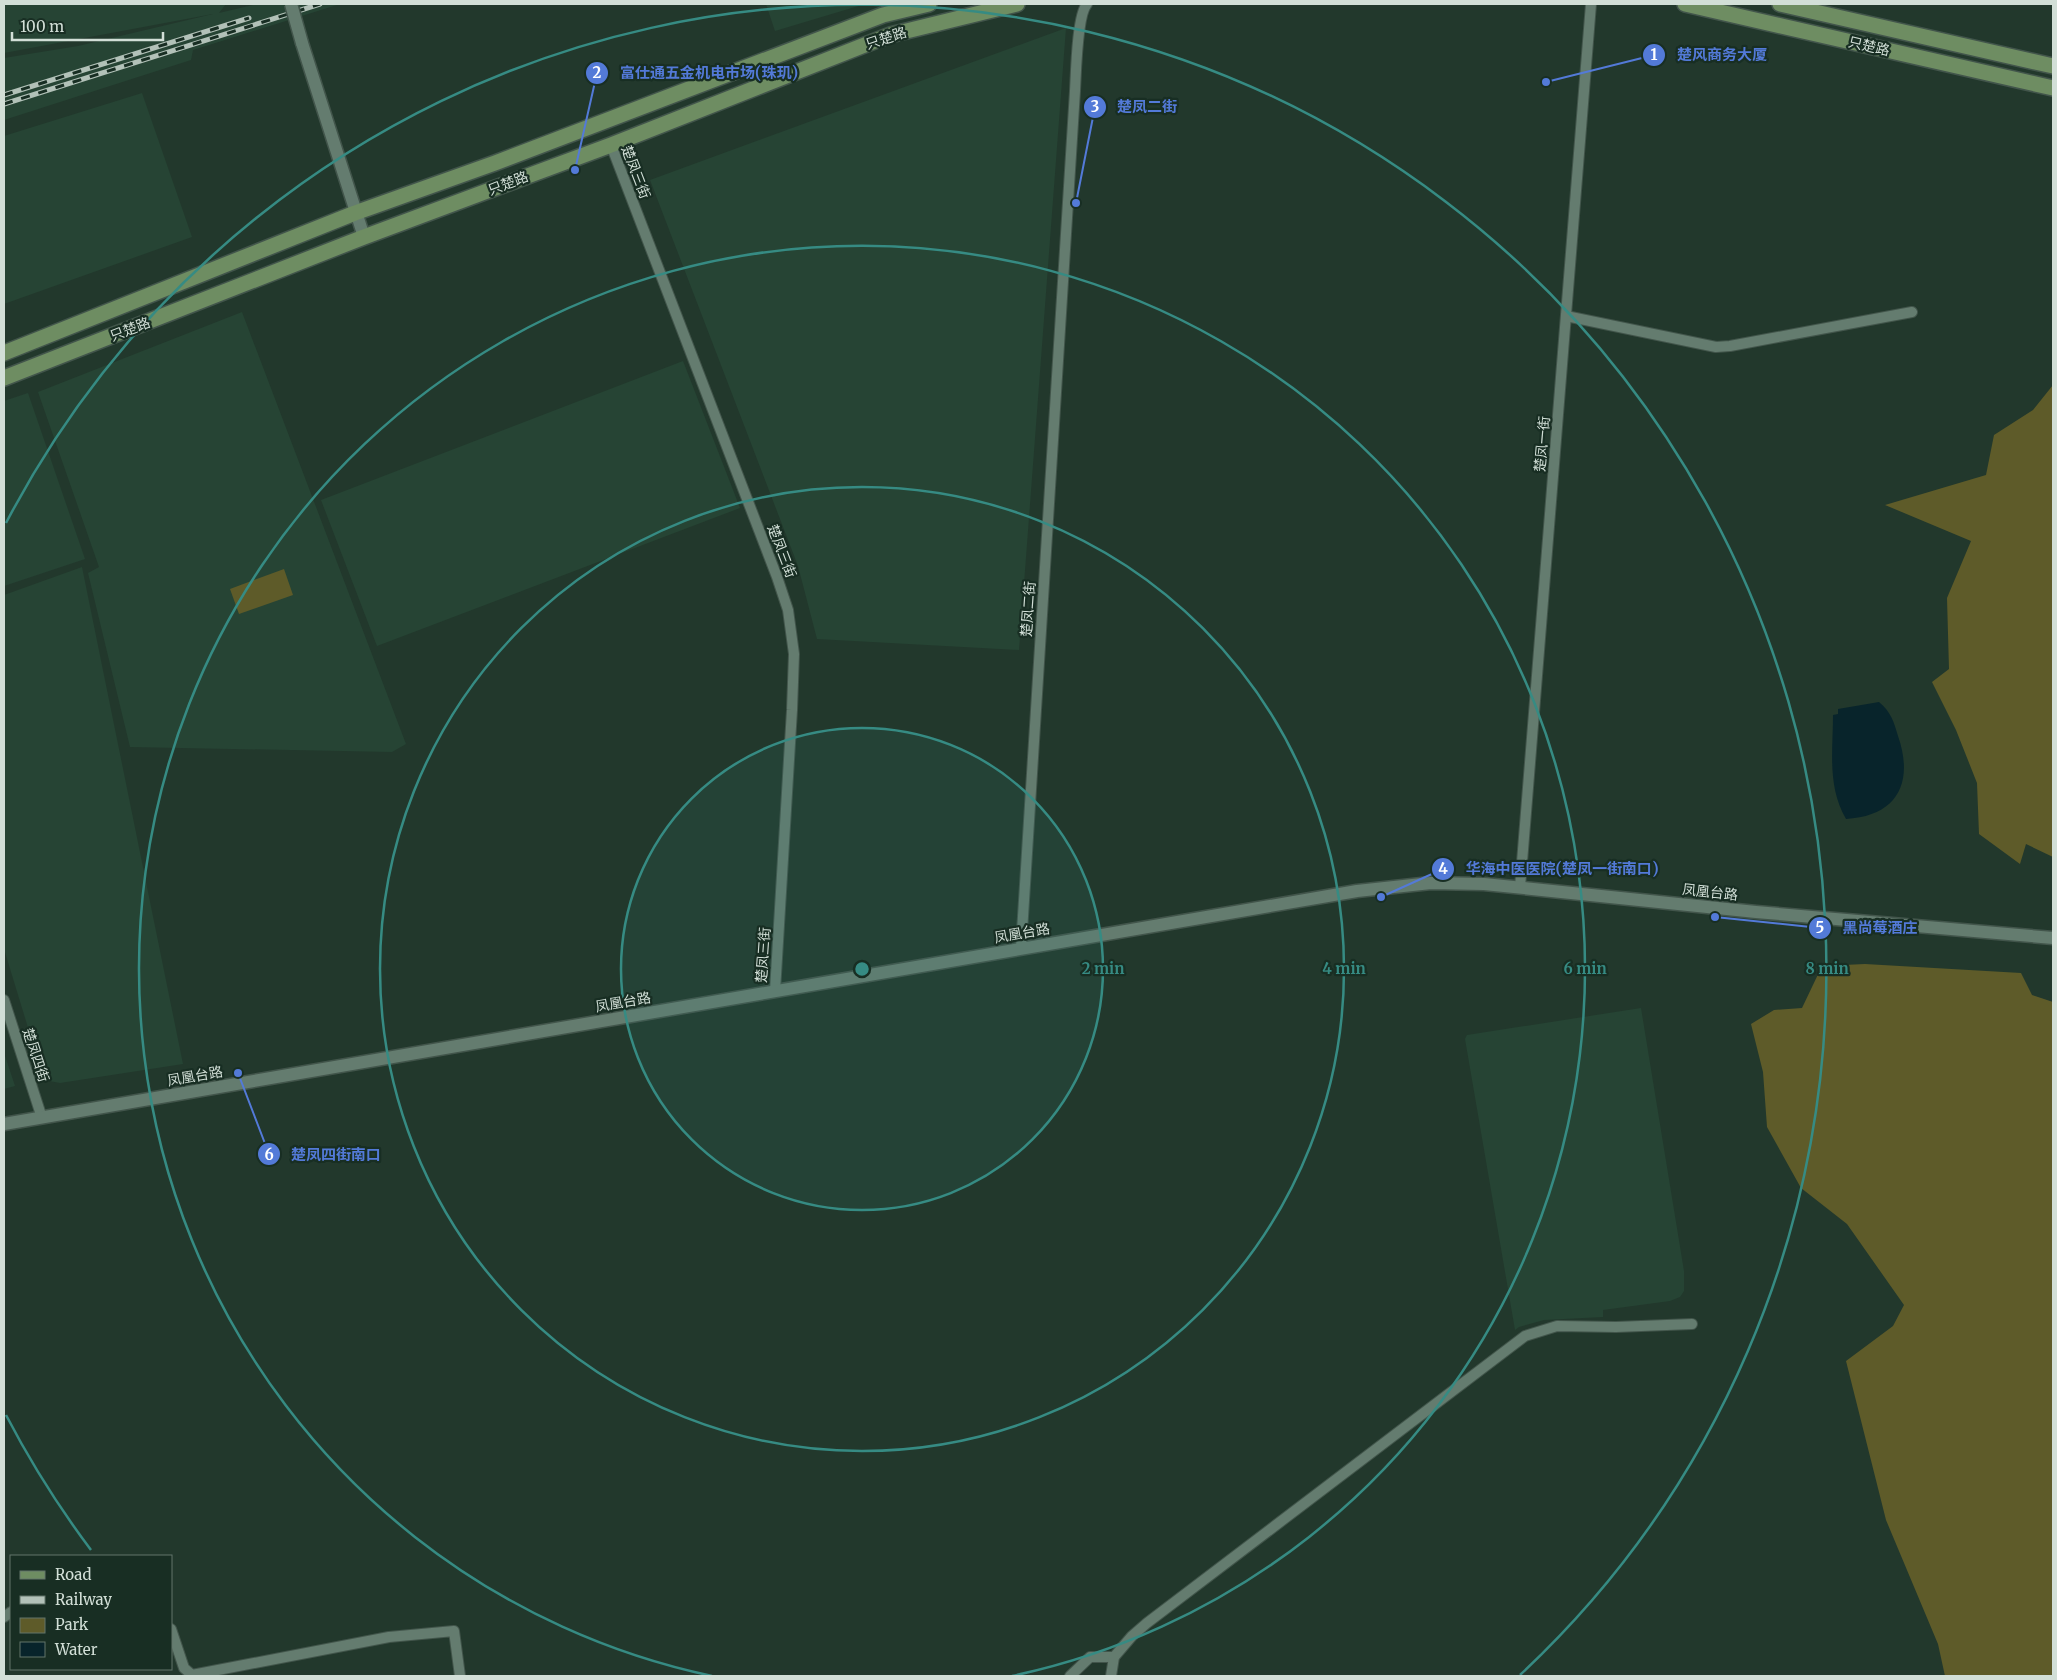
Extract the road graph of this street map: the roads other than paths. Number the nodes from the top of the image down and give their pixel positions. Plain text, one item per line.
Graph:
1 (291, 4) edge
2 (929, 4) edge
3 (1017, 4) edge
4 (1088, 4) edge
5 (1592, 4) edge
6 (1685, 4) edge
7 (1780, 4) edge
8 (2053, 66) edge
9 (2053, 88) edge
10 (611, 144) junction
11 (354, 213) junction
12 (364, 237) junction
13 (1912, 312) dead end
14 (1566, 316) junction
15 (4, 353) edge
16 (4, 378) edge
17 (1520, 887) junction
18 (2053, 938) edge
19 (1021, 948) junction
20 (775, 991) junction
21 (4, 1000) edge
22 (42, 1118) junction
23 (4, 1124) edge
24 (1692, 1324) dead end
25 (172, 1632) edge
26 (1114, 1657) junction
27 (460, 1676) edge
28 (1070, 1676) edge
29 (1110, 1676) edge

1 - 11 street, bridge
2 - 11 main road, 只楚路
3 - 10 main road, 只楚路
4 - 19 street, 楚凤二街
5 - 14 street, 楚凤一街
6 - 9 main road, 只楚路
7 - 8 main road, 只楚路
10 - 12 main road, 只楚路
10 - 20 street, 楚凤三街
11 - 12 street
11 - 15 main road, 只楚路
12 - 16 main road, 只楚路
13 - 14 street
14 - 17 street, 楚凤一街
17 - 18 street, 凤凰台路
17 - 19 street, 凤凰台路
19 - 20 street, 凤凰台路
20 - 22 street, 凤凰台路
21 - 22 street, 楚凤四街
22 - 23 street, 凤凰台路
24 - 26 street
25 - 27 street
26 - 28 street
26 - 29 street

